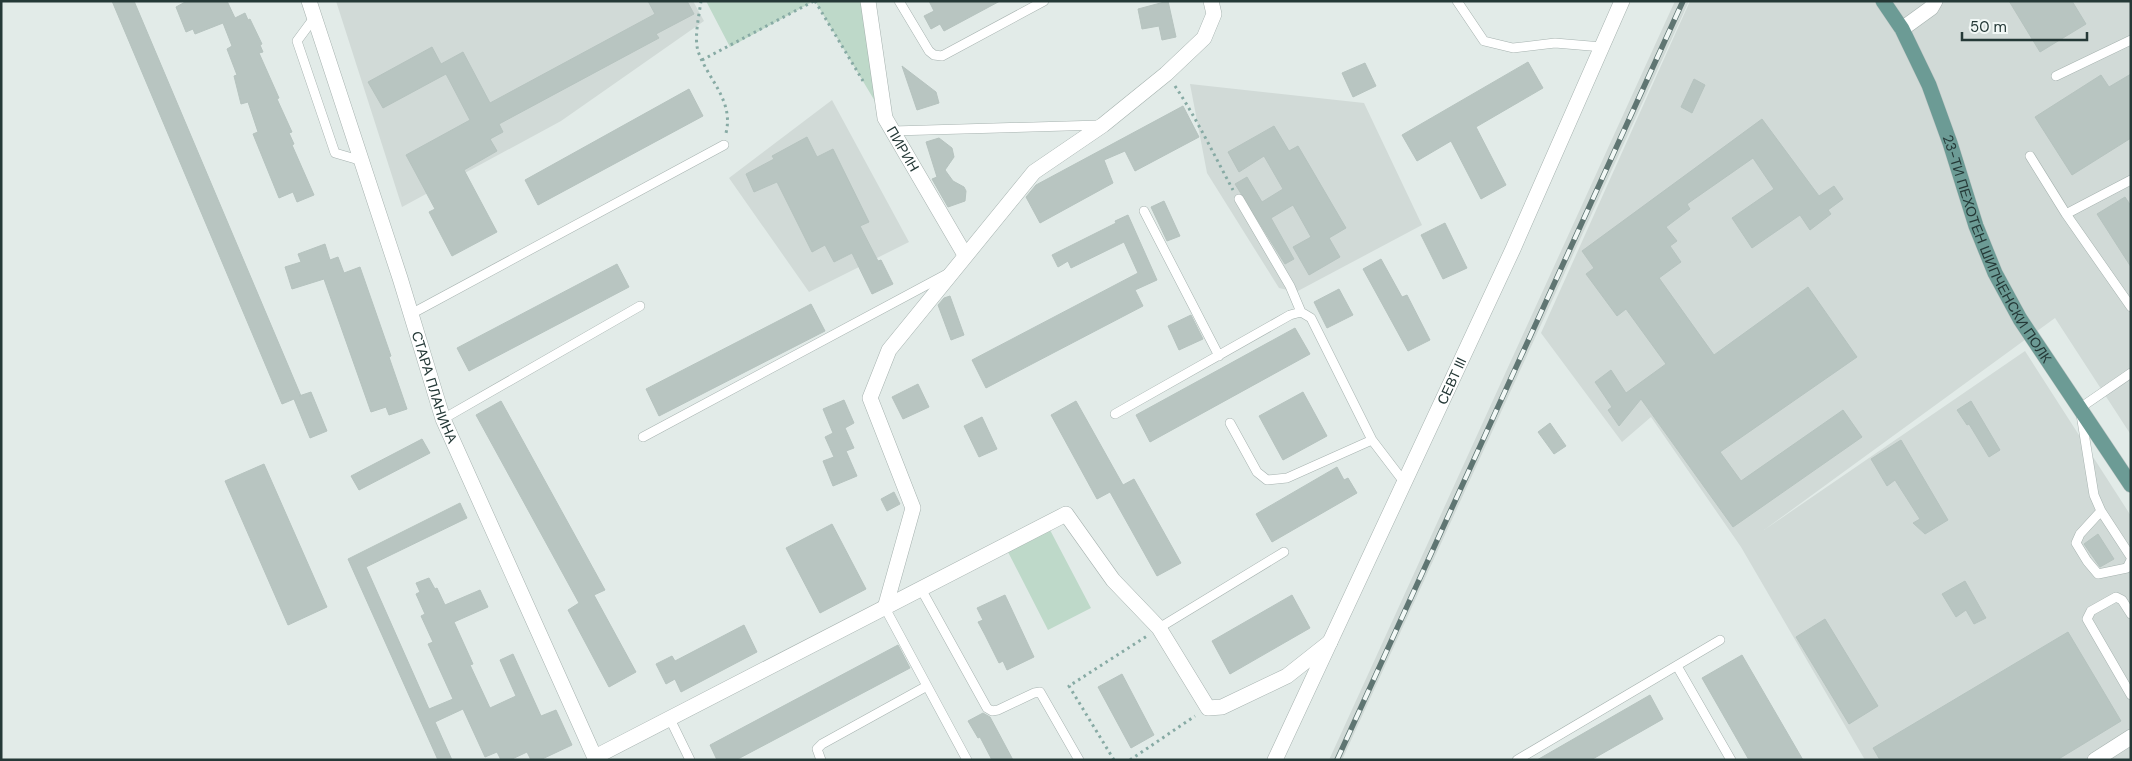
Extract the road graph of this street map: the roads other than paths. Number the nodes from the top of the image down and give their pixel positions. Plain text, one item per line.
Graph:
1 (309, 1) edge
2 (898, 1) edge
3 (1044, 1) edge
4 (1211, 1) edge
5 (1457, 1) edge
6 (1622, 1) edge
7 (1883, 1) edge
8 (1935, 1) edge
9 (873, 2) edge
10 (314, 18) junction
11 (1902, 29) junction
12 (2131, 40) edge
13 (1602, 48) junction
14 (2056, 76) dead end
15 (1103, 124) junction
16 (893, 131) junction
17 (724, 145) road end
18 (2030, 156) dead end
19 (360, 160) junction
20 (2131, 180) edge
21 (1239, 198) road end
22 (1144, 211) dead end
23 (2066, 214) junction
24 (965, 255) junction
25 (952, 272) junction
26 (640, 306) dead end
27 (2131, 307) edge
28 (1301, 312) junction
29 (411, 314) junction
30 (1219, 356) junction
31 (2131, 373) edge
32 (2080, 408) junction
33 (1114, 414) dead end
34 (443, 419) junction
35 (1230, 423) dead end
36 (643, 437) dead end
37 (1372, 440) junction
38 (1404, 482) junction
39 (2131, 485) edge
40 (2100, 511) junction
41 (1284, 552) dead end
42 (2131, 559) edge
43 (921, 589) junction
44 (885, 608) junction
45 (2131, 614) edge
46 (1158, 628) junction
47 (1720, 640) dead end
48 (1330, 642) junction
49 (1677, 666) junction
50 (927, 686) junction
51 (2131, 695) edge
52 (670, 719) junction
53 (2131, 737) edge
54 (596, 758) edge
55 (690, 760) edge
56 (821, 760) edge
57 (967, 760) edge
58 (1079, 760) edge
59 (1275, 760) edge
60 (1517, 760) edge
61 (1731, 760) edge
62 (2095, 760) edge

1 - 10 street, СТАРА ПЛАНИНА
2 - 3 lane
4 - 15 street
5 - 13 lane
6 - 13 street, СЕВТ III
7 - 11 main road, 23-ТИ ПЕХОТЕН ШИПЧЕНСКИ ПОЛК
8 - 11 street
9 - 16 street, ПИРИН
10 - 19 street, СТАРА ПЛАНИНА
10 - 19 lane
11 - 32 main road, 23-ТИ ПЕХОТЕН ШИПЧЕНСКИ ПОЛК
12 - 14 lane
13 - 38 street, СЕВТ III
15 - 16 lane
15 - 24 street
16 - 24 street, ПИРИН
17 - 29 lane
18 - 23 lane
19 - 29 street, СТАРА ПЛАНИНА
20 - 23 lane
21 - 28 lane
22 - 30 lane
23 - 27 lane
24 - 25 street
25 - 36 lane
25 - 44 street
26 - 34 lane
28 - 30 lane
28 - 37 lane
29 - 34 street, СТАРА ПЛАНИНА
30 - 33 lane
31 - 32 lane
32 - 39 main road, 23-ТИ ПЕХОТЕН ШИПЧЕНСКИ ПОЛК
32 - 40 lane
34 - 54 street, СТАРА ПЛАНИНА
35 - 37 lane
37 - 38 lane
38 - 48 street, СЕВТ III
40 - 42 lane
40 - 42 lane
41 - 46 lane
43 - 44 street
43 - 46 street
43 - 58 lane
44 - 50 lane
44 - 52 street
45 - 51 lane
46 - 48 street
47 - 49 lane
48 - 59 street, СЕВТ III
49 - 60 lane
49 - 61 lane
50 - 56 lane
50 - 57 lane
52 - 54 street
52 - 55 lane
53 - 62 street

